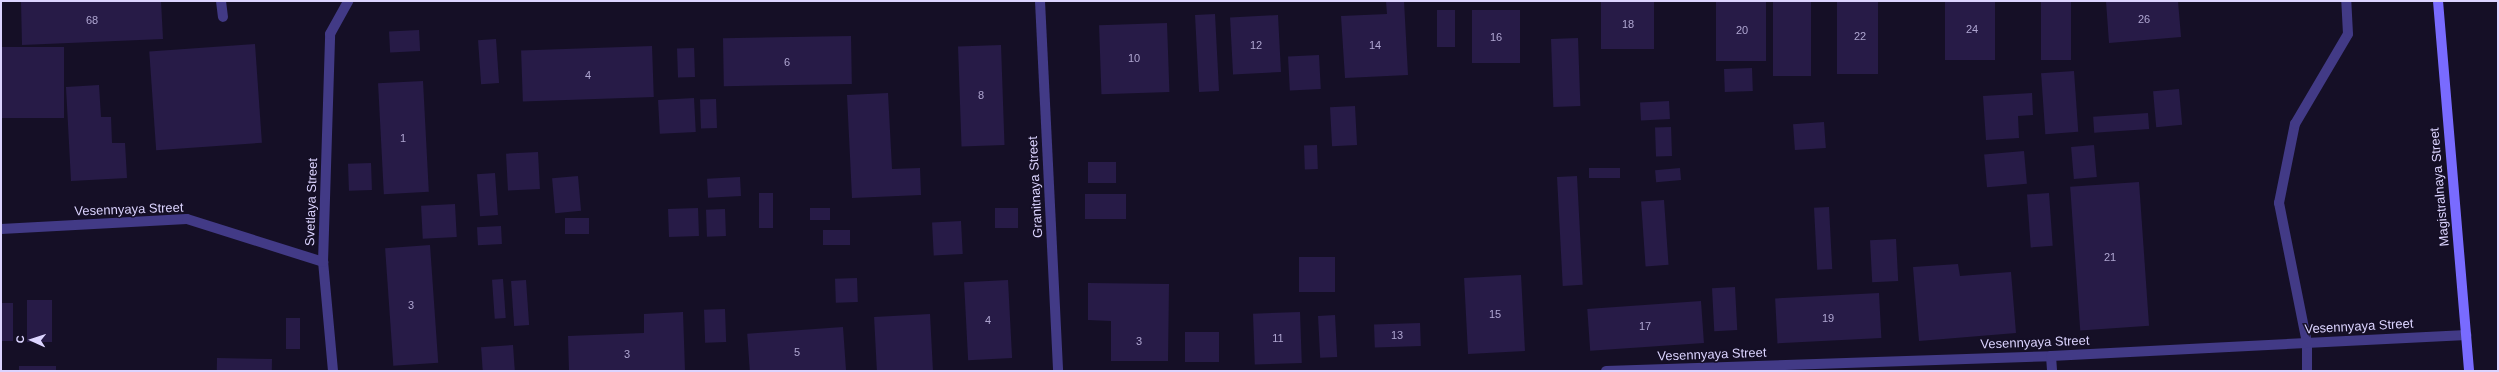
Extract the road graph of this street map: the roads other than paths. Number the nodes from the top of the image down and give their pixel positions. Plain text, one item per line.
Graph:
1 (220, 1) edge
2 (348, 1) edge
3 (1040, 1) edge
4 (2346, 1) edge
5 (2438, 1) edge
6 (223, 17) dead end
7 (1, 229) edge
8 (323, 262) junction
9 (2466, 335) junction
10 (2307, 343) junction
11 (2051, 356) junction
12 (333, 371) edge
13 (1058, 371) edge
14 (1606, 371) edge
15 (2052, 371) edge
16 (2307, 371) edge
17 (2468, 371) edge

1 - 6 street
2 - 8 street, Svetlaya Street
3 - 13 street, Granitnaya Street
4 - 10 street
5 - 9 main road, Magistralnaya Street
7 - 8 street, Vesennyaya Street
8 - 12 street, Svetlaya Street
9 - 10 street, Vesennyaya Street
9 - 17 main road, Magistralnaya Street
10 - 11 street, Vesennyaya Street
10 - 16 street
11 - 14 street, Vesennyaya Street
11 - 15 street

